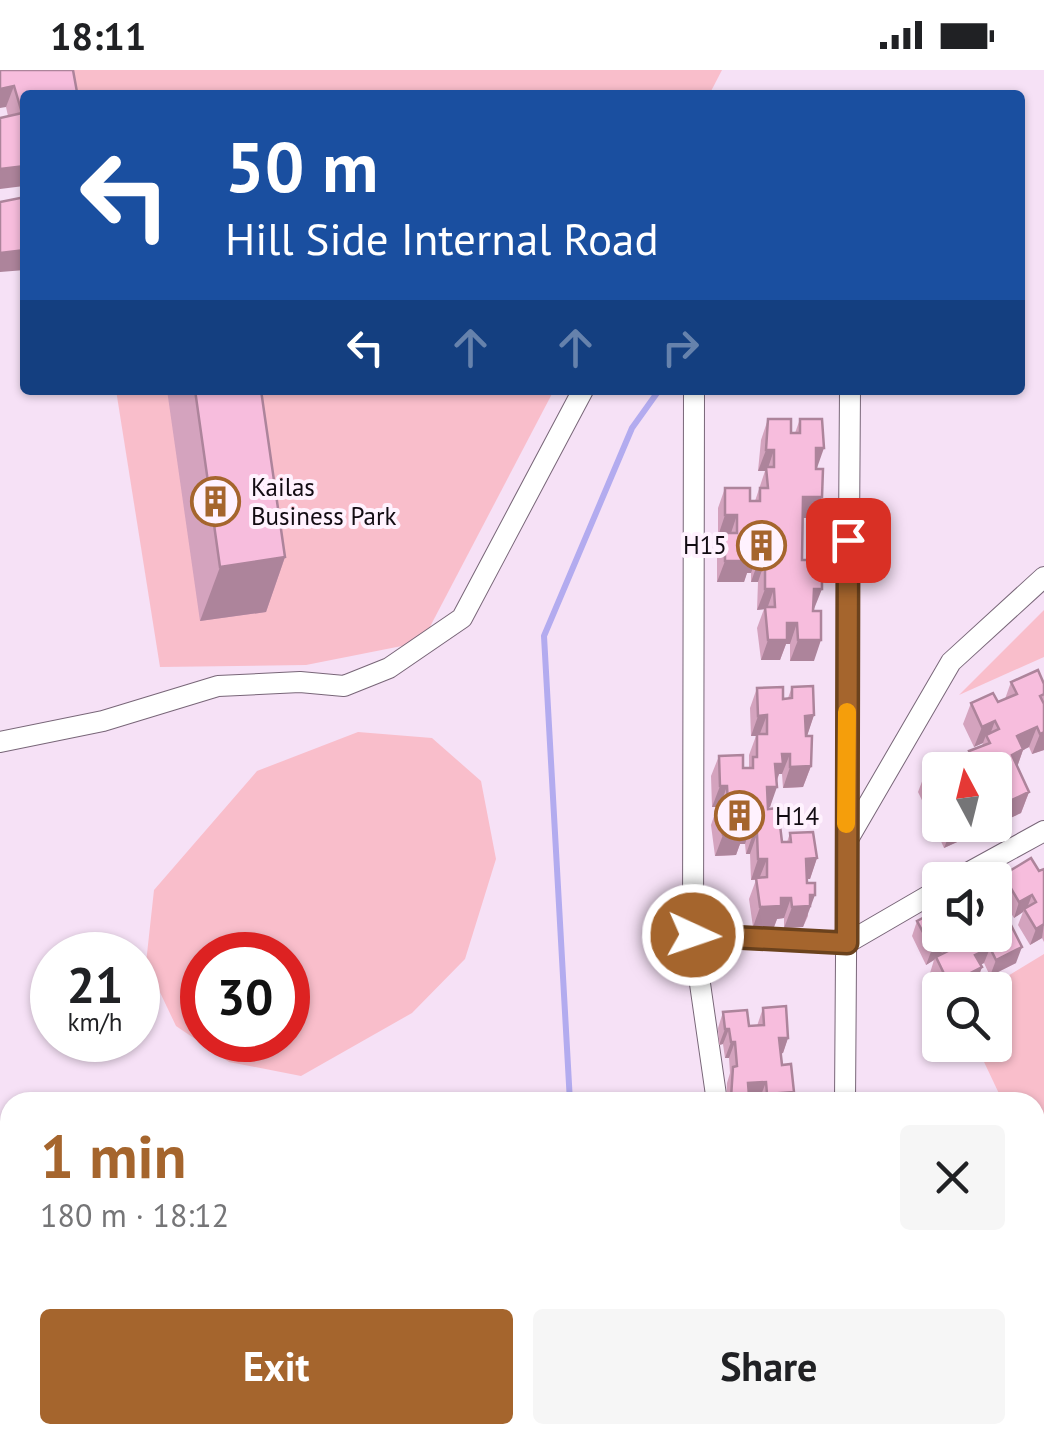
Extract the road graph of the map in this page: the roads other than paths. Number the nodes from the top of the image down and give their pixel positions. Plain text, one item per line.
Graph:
1 (580, 395) edge
2 (694, 395) edge
3 (850, 395) edge
4 (1044, 577) edge
5 (0, 742) edge
6 (1044, 831) edge
7 (846, 842) junction
8 (988, 862) edge
9 (922, 899) edge
10 (693, 935) junction
11 (847, 943) junction
12 (715, 1092) edge
13 (846, 1092) edge

1 - 5 street
2 - 10 street
3 - 7 street
4 - 7 street
6 - 8 street
7 - 11 street
9 - 11 street
10 - 11 street
10 - 12 street
11 - 13 street

